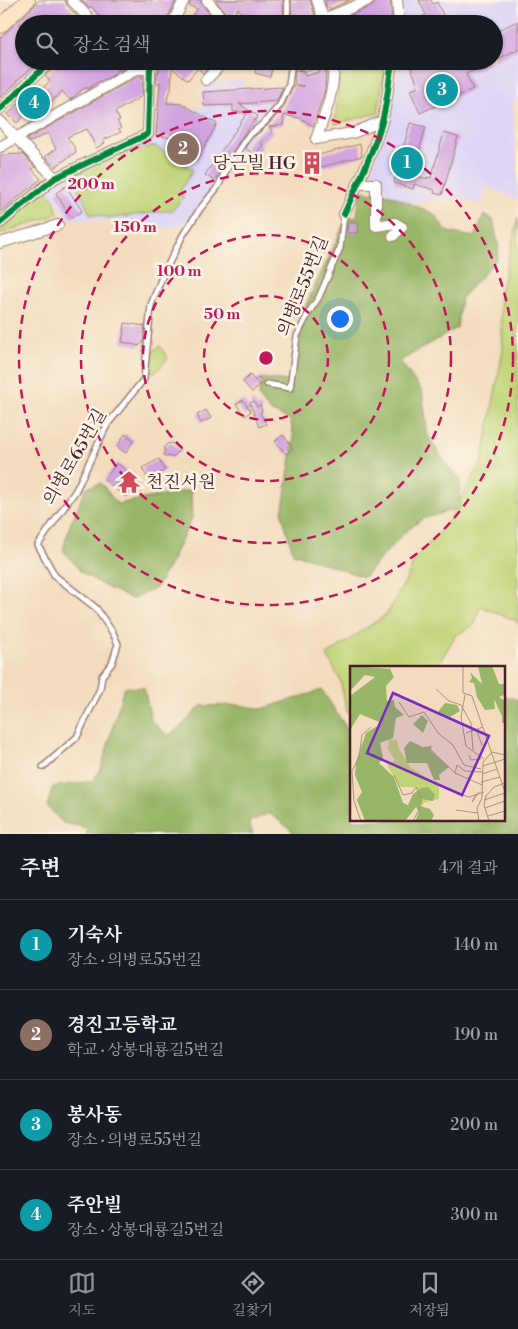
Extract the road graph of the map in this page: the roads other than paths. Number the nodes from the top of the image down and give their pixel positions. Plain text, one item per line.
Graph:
1 (28, 0) edge
2 (72, 0) edge
3 (184, 0) edge
4 (207, 0) edge
5 (286, 0) edge
6 (317, 0) edge
7 (370, 0) edge
8 (397, 0) edge
9 (86, 15) edge
10 (176, 15) edge
11 (219, 15) edge
12 (286, 15) edge
13 (322, 15) edge
14 (339, 15) edge
15 (398, 15) edge
16 (0, 26) edge
17 (41, 70) edge
18 (125, 70) edge
19 (152, 70) edge
20 (215, 70) edge
21 (290, 70) edge
22 (333, 70) edge
23 (390, 70) edge
24 (206, 80) dead end
25 (0, 109) edge
26 (0, 121) edge
27 (382, 121) junction
28 (16, 137) junction
29 (0, 147) edge
30 (55, 178) junction
31 (358, 184) junction
32 (344, 214) joint
33 (0, 223) edge
34 (58, 224) dead end
35 (393, 236) dead end
36 (0, 243) edge
37 (267, 384) dead end
38 (42, 767) dead end

1 - 16 street
2 - 9 street
3 - 10 street
4 - 11 street
5 - 12 lane
6 - 13 street
7 - 14 street
8 - 15 street
17 - 25 street
18 - 28 street
19 - 30 street
20 - 24 street
21 - 38 lane, 의병로65번길
22 - 27 street
23 - 27 street, 의병로55번길
26 - 28 street
27 - 31 street, 의병로55번길
28 - 29 street
28 - 30 street
30 - 33 street
31 - 32 street, 의병로55번길
31 - 35 street
32 - 37 lane, 의병로55번길
34 - 36 street

